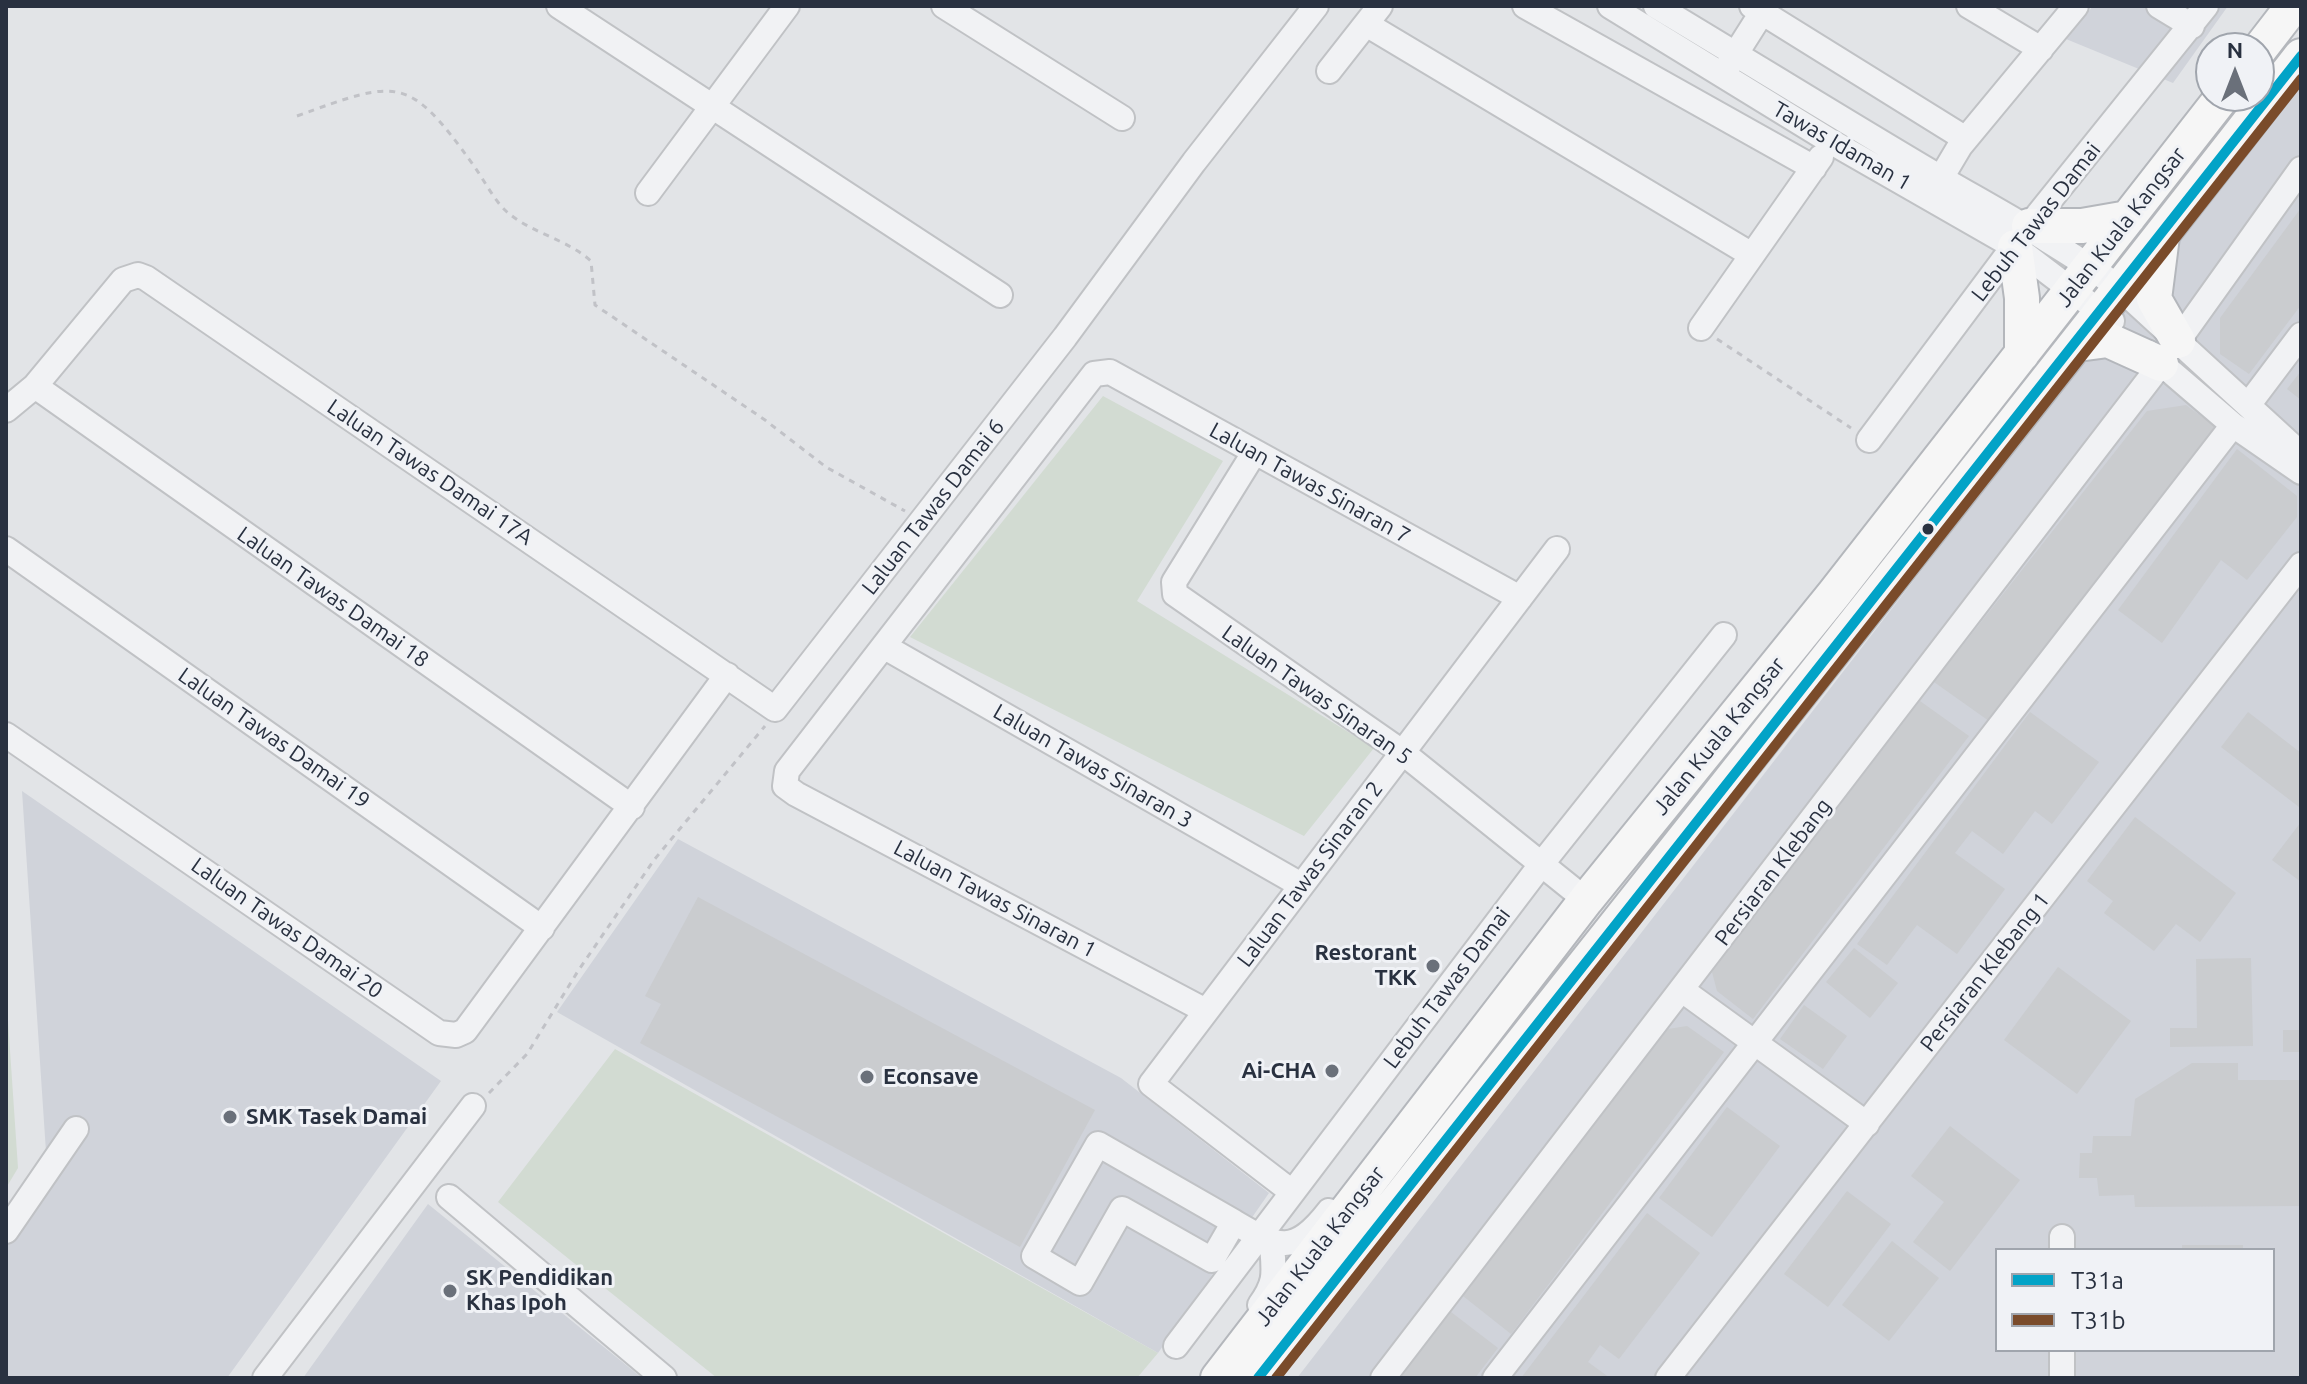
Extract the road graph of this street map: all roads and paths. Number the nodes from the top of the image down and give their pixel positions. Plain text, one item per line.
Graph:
1 (559, 6) edge
2 (787, 6) edge
3 (944, 6) edge
4 (1316, 6) edge
5 (1525, 6) edge
6 (1610, 6) edge
7 (1656, 6) edge
8 (1969, 6) edge
9 (2076, 6) edge
10 (2159, 6) edge
11 (2206, 6) edge
12 (2293, 6) edge
13 (1760, 8) edge
14 (1373, 15) edge
15 (2192, 26) junction
16 (2273, 32) edge
17 (2041, 49) junction
18 (1736, 54) junction
19 (2301, 56) edge
20 (1329, 71) dead end
21 (1723, 75) junction
22 (712, 108) junction
23 (2211, 112) edge
24 (297, 116) dead end
25 (1122, 118) dead end
26 (1830, 141) junction
27 (1960, 146) junction
28 (1814, 168) junction
29 (2301, 169) edge
30 (1941, 178) junction
31 (648, 193) dead end
32 (2128, 218) junction
33 (2022, 236) junction
34 (2162, 236) junction
35 (1752, 255) junction
36 (2081, 278) junction
37 (1000, 295) dead end
38 (2112, 301) junction
39 (1701, 328) joint
40 (2301, 335) edge
41 (2078, 344) junction
42 (2169, 352) junction
43 (2022, 354) junction
44 (35, 386) junction
45 (2249, 404) junction
46 (6, 410) edge
47 (2233, 425) junction
48 (1869, 440) joint
49 (1254, 453) junction
50 (2301, 454) edge
51 (2301, 472) edge
52 (922, 520) junction
53 (6, 549) edge
54 (1557, 549) dead end
55 (2301, 565) edge
56 (1520, 598) junction
57 (1724, 635) dead end
58 (885, 647) junction
59 (727, 675) junction
60 (779, 707) junction
61 (6, 735) edge
62 (1402, 752) junction
63 (632, 807) junction
64 (1540, 866) junction
65 (1301, 885) junction
66 (1586, 900) junction
67 (542, 928) junction
68 (1682, 990) junction
69 (1206, 1011) junction
70 (1757, 1042) junction
71 (473, 1106) joint
72 (1867, 1124) junction
73 (76, 1129) dead end
74 (1144, 1171) junction
75 (1368, 1183) junction
76 (1292, 1192) junction
77 (449, 1197) dead end
78 (1122, 1209) junction
79 (1234, 1222) junction
80 (6, 1231) edge
81 (1265, 1240) junction
82 (1176, 1346) dead end
83 (2062, 1352) edge
84 (1220, 1376) edge
85 (265, 1378) edge
86 (664, 1378) edge
87 (1258, 1378) edge
88 (1383, 1378) edge
89 (1495, 1378) edge
90 (1668, 1378) edge
91 (2062, 1378) edge

1 - 22 street
2 - 22 street
3 - 25 street
4 - 52 street, Laluan Tawas Damai 6
5 - 28 street
6 - 21 street, Tawas Idaman 1
7 - 18 street, Tawas Idaman 1
8 - 17 street
9 - 17 street
10 - 15 street
11 - 15 street, Lebuh Tawas Damai
12 - 16 highway
13 - 18 street
13 - 27 street
14 - 20 street
14 - 35 street
15 - 33 street, Lebuh Tawas Damai
17 - 27 street
18 - 21 street
18 - 30 street, Tawas Idaman 1
19 - 34 highway, Jalan Kuala Kangsar
21 - 26 street, Tawas Idaman 1
22 - 31 street
22 - 37 street
23 - 32 highway, Jalan Kuala Kangsar
24 - 52 path
26 - 28 street
26 - 33 street, Tawas Idaman 1
27 - 30 street
28 - 35 street
29 - 42 street, Persiaran Klebang
30 - 33 street, Tawas Idaman 1
32 - 33 highway
32 - 36 highway, Jalan Kuala Kangsar
33 - 36 street, Tawas Idaman 1
33 - 43 highway
33 - 48 street, Lebuh Tawas Damai
34 - 38 highway, Jalan Kuala Kangsar
34 - 42 highway
35 - 39 street
36 - 38 street, Tawas Idaman 1
36 - 43 highway, Jalan Kuala Kangsar
38 - 41 highway, Jalan Kuala Kangsar
38 - 42 street, Tawas Idaman 1
39 - 48 path
40 - 45 street
41 - 42 highway
41 - 87 highway, Jalan Kuala Kangsar
42 - 45 street
42 - 47 street
42 - 68 street, Persiaran Klebang
43 - 66 highway, Jalan Kuala Kangsar
44 - 46 street
44 - 59 street, Laluan Tawas Damai 17A
44 - 63 street, Laluan Tawas Damai 18
45 - 50 street
47 - 51 street
47 - 70 street
49 - 56 street, Laluan Tawas Sinaran 7
49 - 58 street, Laluan Tawas Sinaran 7
49 - 62 street, Laluan Tawas Sinaran 5
52 - 60 street, Laluan Tawas Damai 6
53 - 67 street, Laluan Tawas Damai 19
54 - 56 street, Laluan Tawas Sinaran 2
55 - 72 street, Persiaran Klebang 1
56 - 62 street, Laluan Tawas Sinaran 2
57 - 64 street, Lebuh Tawas Damai
58 - 65 street, Laluan Tawas Sinaran 3
58 - 69 street, Laluan Tawas Sinaran 1
59 - 60 street
59 - 63 street
60 - 71 path
61 - 67 street, Laluan Tawas Damai 20
62 - 64 street, Laluan Tawas Sinaran 5
62 - 65 street, Laluan Tawas Sinaran 2
63 - 67 street
64 - 66 street, Laluan Tawas Sinaran 5
64 - 76 street, Lebuh Tawas Damai
65 - 69 street, Laluan Tawas Sinaran 2
66 - 75 highway, Jalan Kuala Kangsar
68 - 70 street
68 - 88 street, Persiaran Klebang
69 - 76 street, Laluan Tawas Sinaran 2
70 - 72 street
70 - 89 street
71 - 85 street
72 - 90 street, Persiaran Klebang 1
73 - 80 street
74 - 78 street
74 - 78 street
74 - 79 street
75 - 81 street
75 - 84 highway, Jalan Kuala Kangsar
76 - 81 street, Lebuh Tawas Damai
77 - 86 street
78 - 79 street
79 - 81 street
81 - 82 street, Lebuh Tawas Damai
81 - 84 street
83 - 91 street

